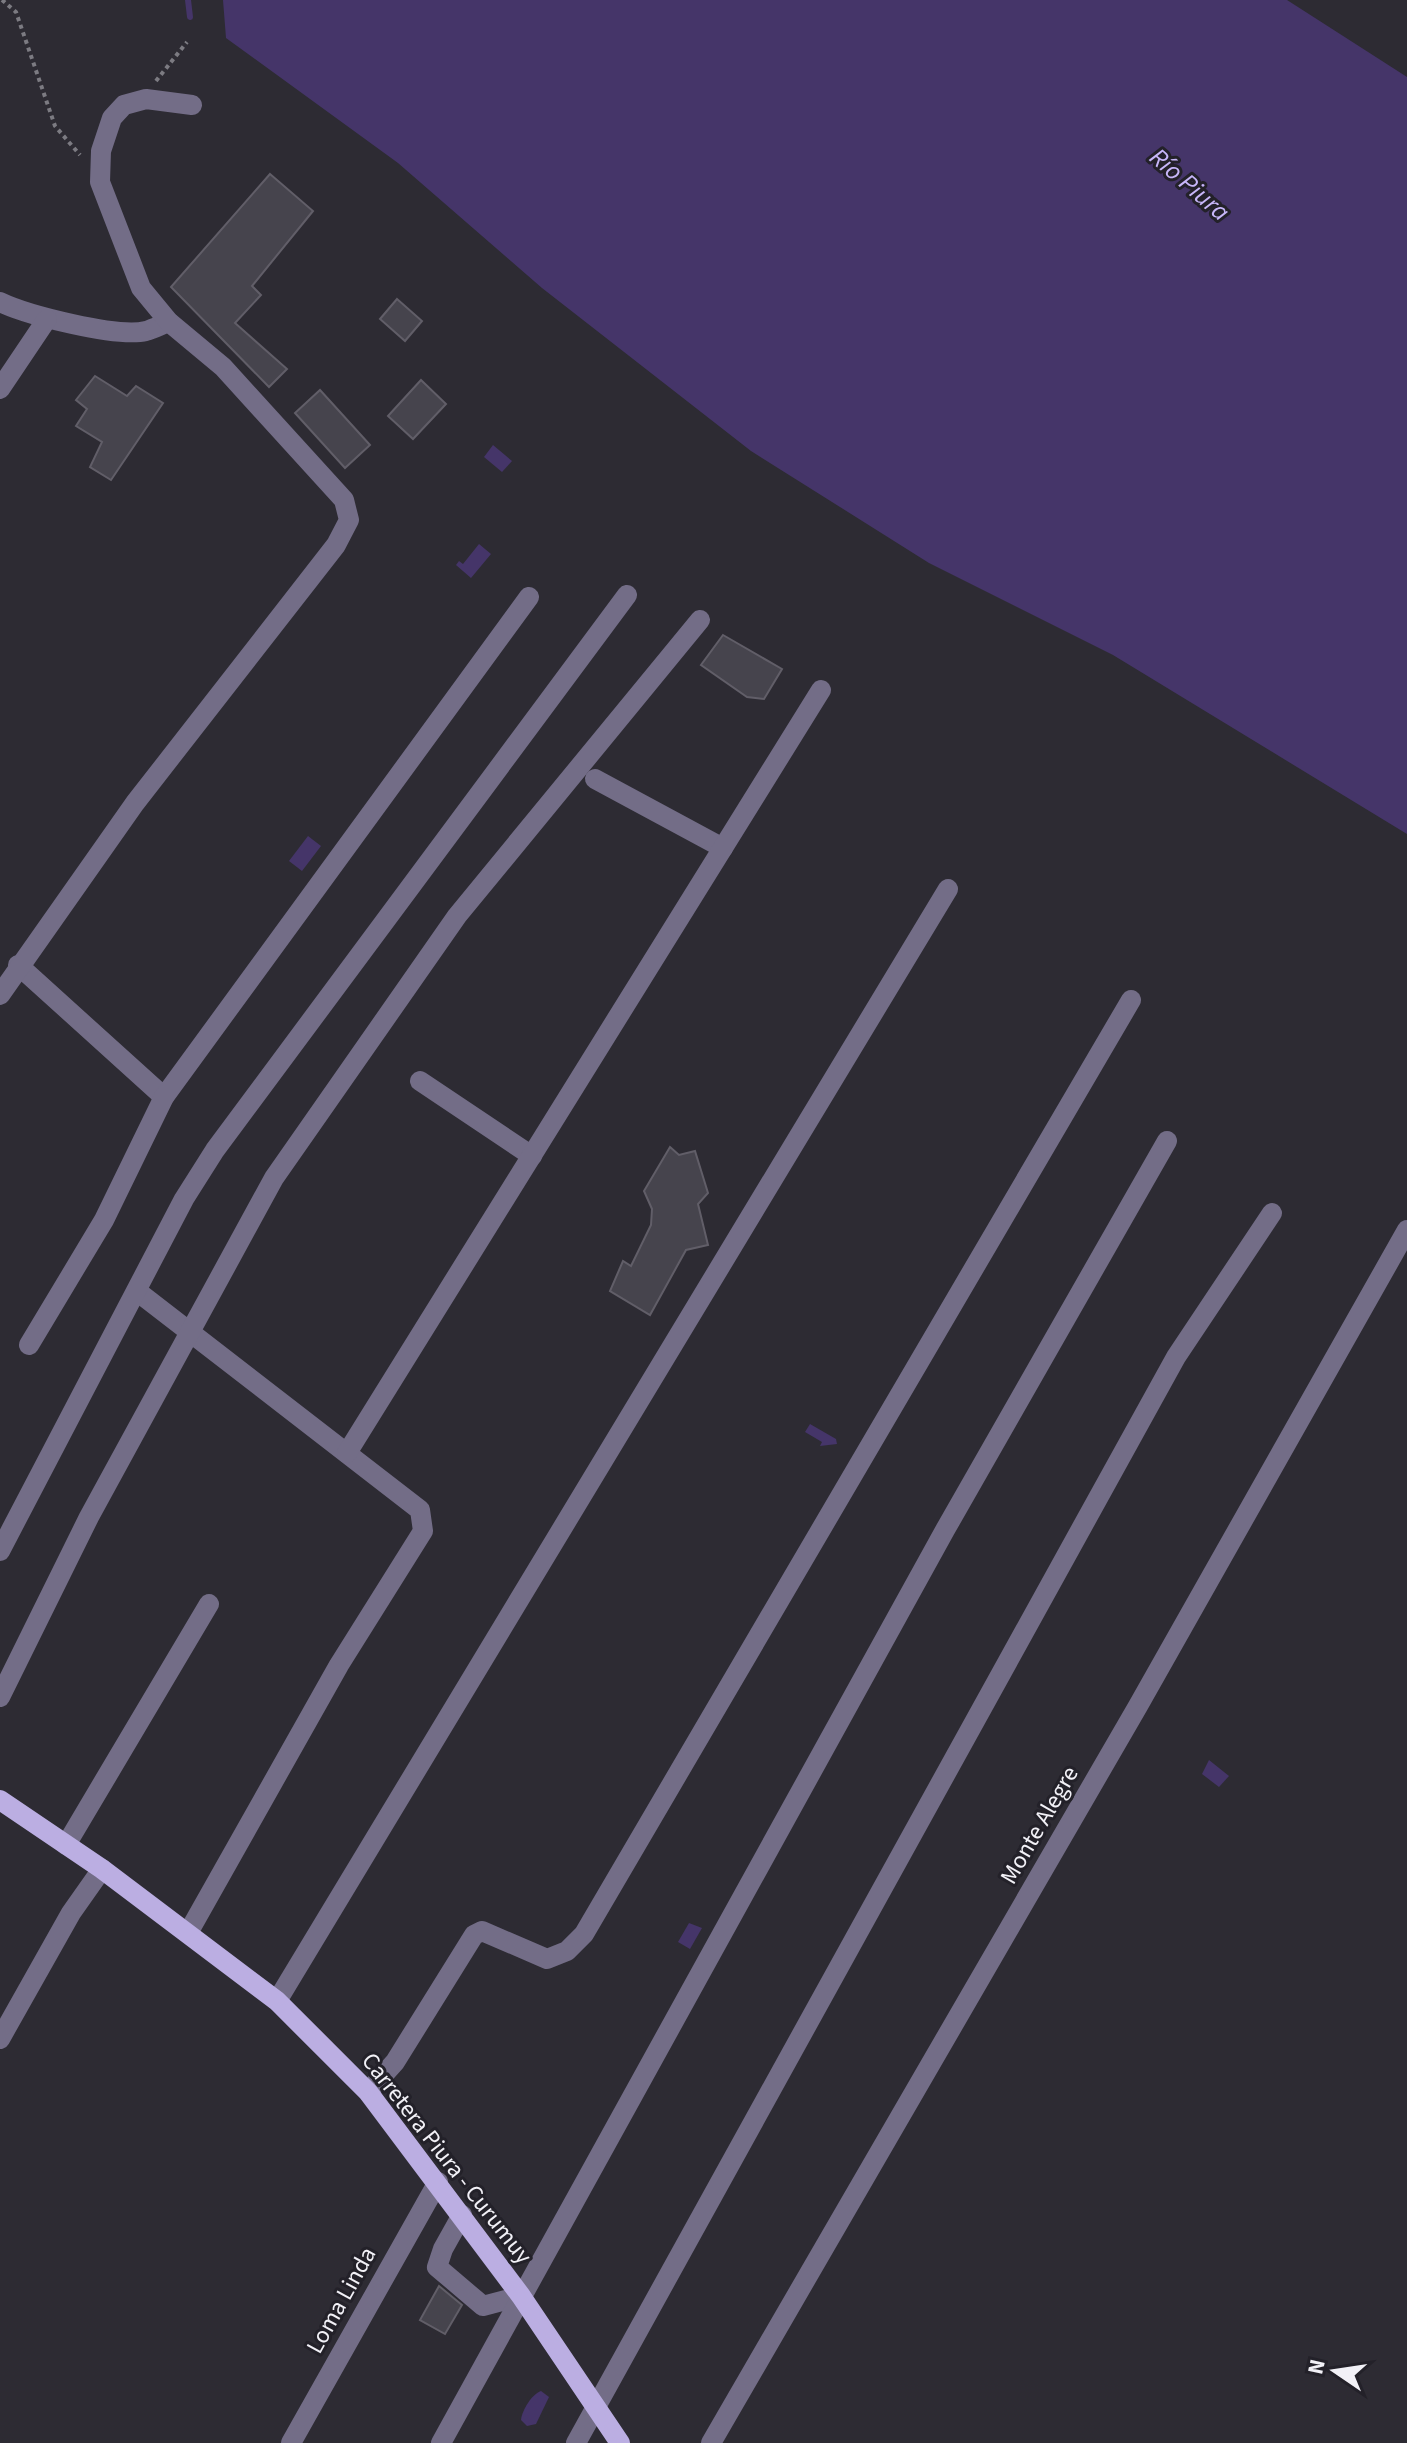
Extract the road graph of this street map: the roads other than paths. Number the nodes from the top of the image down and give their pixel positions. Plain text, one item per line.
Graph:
1 (192, 105) dead end
2 (0, 302) edge
3 (47, 319) junction
4 (169, 322) junction
5 (0, 389) edge
6 (627, 595) dead end
7 (529, 597) dead end
8 (700, 620) dead end
9 (821, 690) dead end
10 (595, 779) dead end
11 (723, 848) junction
12 (948, 889) dead end
13 (18, 965) junction
14 (0, 995) edge
15 (1131, 1000) dead end
16 (420, 1081) dead end
17 (164, 1097) junction
18 (1167, 1141) dead end
19 (532, 1156) junction
20 (1272, 1213) dead end
21 (1407, 1230) edge
22 (138, 1292) junction
23 (191, 1332) junction
24 (29, 1345) dead end
25 (347, 1453) junction
26 (0, 1551) edge
27 (209, 1604) dead end
28 (0, 1697) edge
29 (0, 1800) edge
30 (66, 1845) junction
31 (102, 1869) junction
32 (188, 1933) junction
33 (277, 2001) junction
34 (0, 2039) edge
35 (368, 2092) junction
36 (438, 2182) junction
37 (462, 2215) junction
38 (521, 2296) junction
39 (595, 2410) junction
40 (291, 2443) edge
41 (441, 2443) edge
42 (576, 2443) edge
43 (620, 2443) edge
44 (711, 2443) edge

1 - 4 street
2 - 3 street
3 - 4 street
3 - 5 street
4 - 13 street
6 - 22 street
7 - 17 street
8 - 23 street
9 - 11 street
10 - 11 street
11 - 19 street
12 - 33 street
13 - 14 street
13 - 17 street
15 - 35 street
16 - 19 street
17 - 24 street
18 - 38 street
19 - 25 street
20 - 39 street
21 - 44 street, Monte Alegre
22 - 23 street
22 - 26 street
23 - 25 street
23 - 28 street
25 - 32 street
27 - 30 street
29 - 30 main road, Carretera Piura - Curumuy
30 - 31 main road, Carretera Piura - Curumuy
31 - 32 main road, Carretera Piura - Curumuy
31 - 34 street
32 - 33 main road, Carretera Piura - Curumuy
33 - 35 main road, Carretera Piura - Curumuy
35 - 36 main road, Carretera Piura - Curumuy
36 - 37 main road, Carretera Piura - Curumuy
36 - 40 street, Loma Linda
37 - 38 main road, Carretera Piura - Curumuy
37 - 38 street
38 - 39 main road, Carretera Piura - Curumuy
38 - 41 street
39 - 42 street
39 - 43 main road, Carretera Piura - Curumuy

